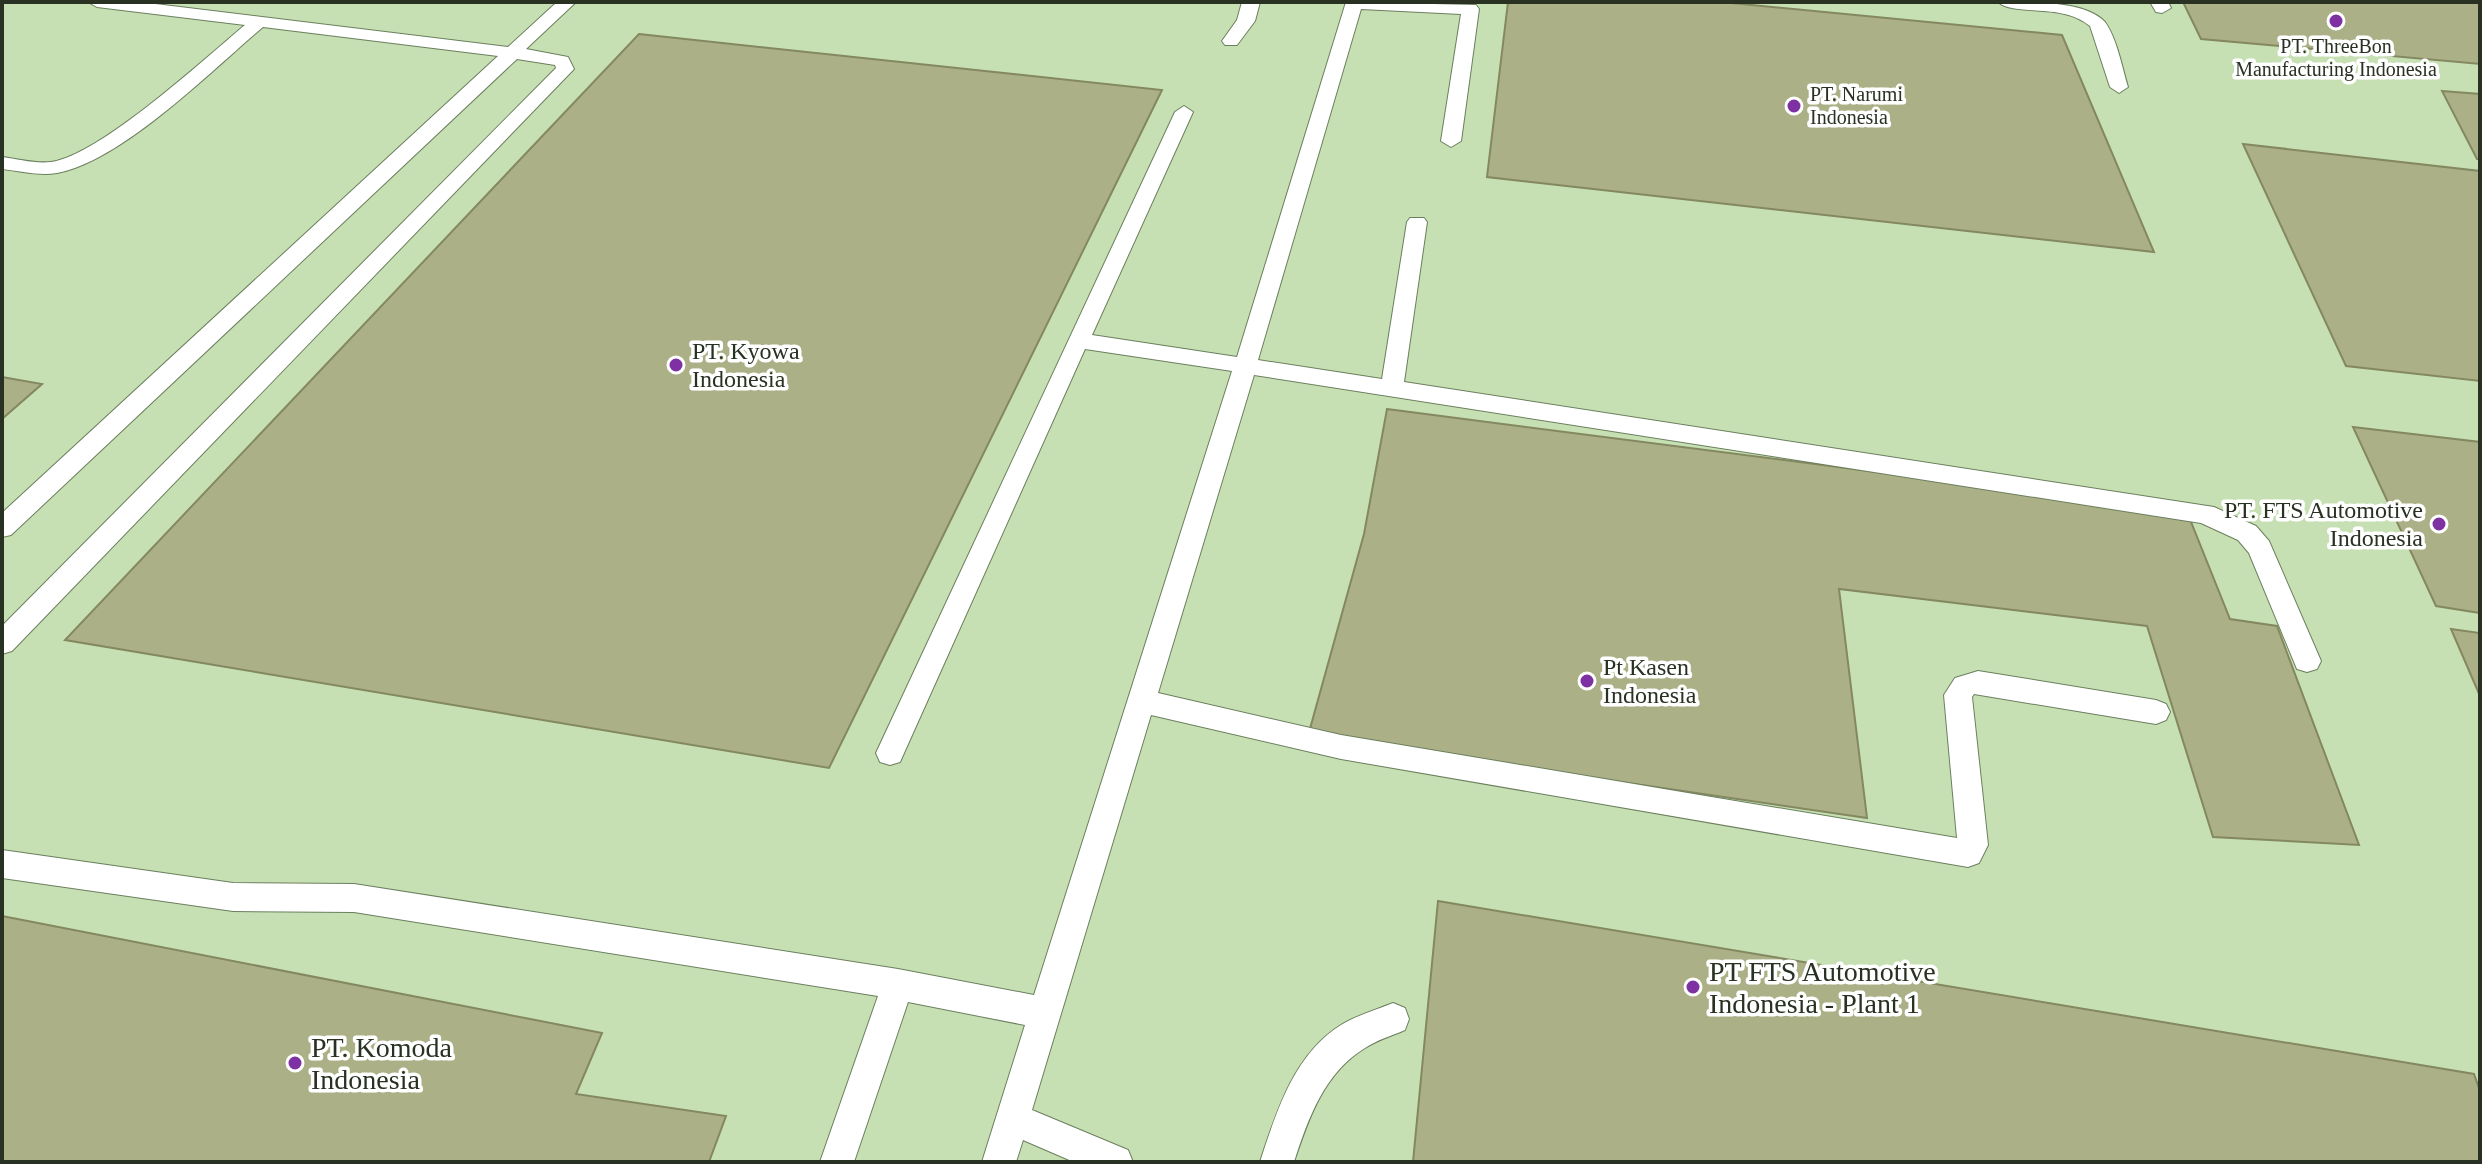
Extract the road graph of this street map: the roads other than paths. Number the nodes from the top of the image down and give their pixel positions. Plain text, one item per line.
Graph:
1 (97, 2) edge
2 (567, 2) edge
3 (1251, 2) edge
4 (2007, 2) edge
5 (1354, 3) edge
6 (1471, 5) edge
7 (258, 23) junction
8 (1231, 41) dead end
9 (516, 53) junction
10 (2119, 87) dead end
11 (1184, 112) dead end
12 (1451, 141) dead end
13 (2, 163) edge
14 (1417, 222) dead end
15 (1078, 340) junction
16 (1246, 365) junction
17 (1392, 388) junction
18 (2, 528) edge
19 (2, 643) edge
20 (2307, 661) dead end
21 (1142, 701) junction
22 (2156, 712) dead end
23 (890, 753) dead end
24 (2, 864) edge
25 (898, 984) junction
26 (1043, 1013) junction
27 (1393, 1019) dead end
28 (1013, 1119) junction
29 (837, 1162) edge
30 (999, 1162) edge
31 (1116, 1162) edge
32 (1277, 1162) edge

1 - 7 lane
2 - 9 lane
3 - 8 lane
4 - 10 lane
5 - 6 lane
5 - 16 lane
6 - 12 lane
7 - 9 lane
7 - 13 lane
9 - 18 lane
9 - 19 lane
11 - 15 lane
14 - 17 lane
15 - 16 lane
15 - 23 lane
16 - 17 lane
16 - 21 lane
17 - 20 lane
21 - 22 lane
21 - 26 lane
24 - 25 lane
25 - 26 lane
25 - 29 lane
26 - 28 lane
27 - 32 lane
28 - 30 lane
28 - 31 lane

